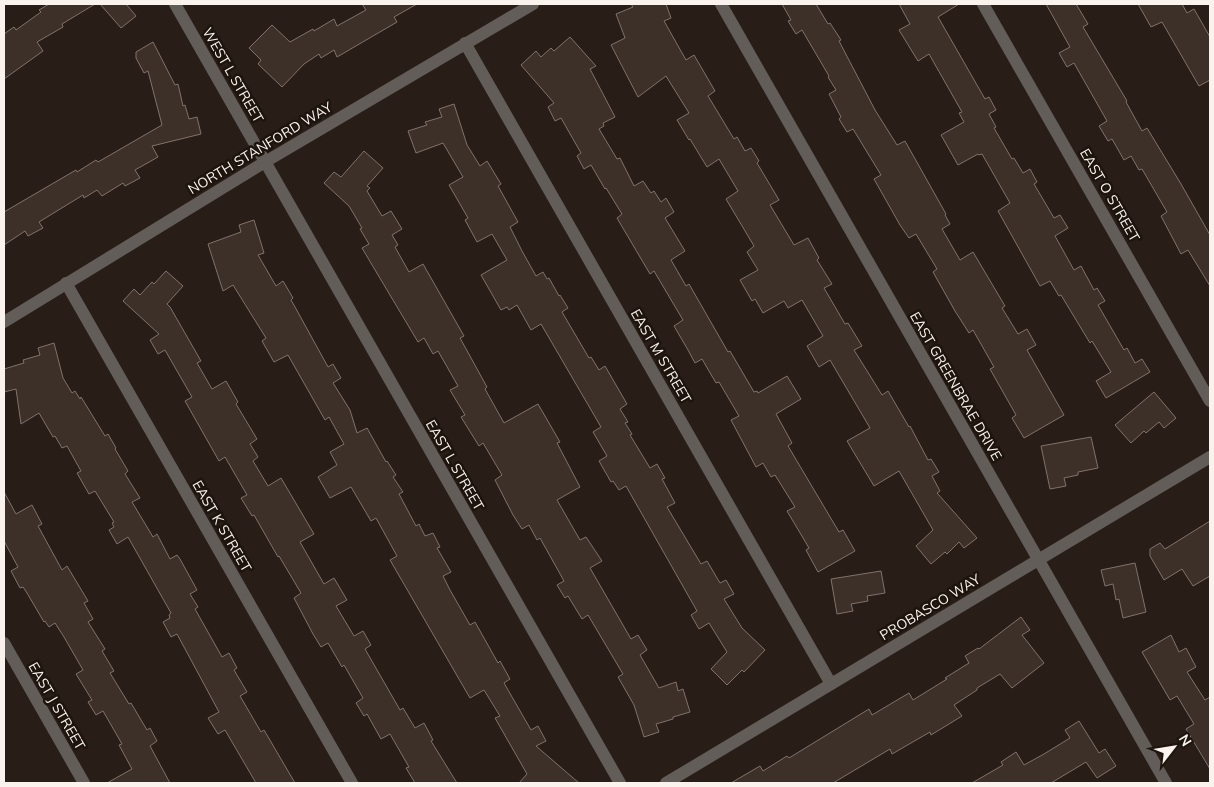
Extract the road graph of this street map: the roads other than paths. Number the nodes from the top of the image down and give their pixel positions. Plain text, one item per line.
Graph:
1 (175, 4) edge
2 (533, 4) edge
3 (721, 4) edge
4 (983, 4) edge
5 (465, 43) junction
6 (265, 162) junction
7 (66, 283) junction
8 (4, 322) edge
9 (1210, 401) edge
10 (1210, 457) edge
11 (1038, 560) junction
12 (4, 643) edge
13 (831, 684) junction
14 (84, 783) edge
15 (352, 783) edge
16 (620, 783) edge
17 (666, 783) edge
18 (1166, 783) edge

1 - 6 street, WEST L STREET
2 - 5 street, NORTH STANFORD WAY
3 - 11 street, EAST GREENBRAE DRIVE
4 - 9 street, EAST O STREET
5 - 6 street, NORTH STANFORD WAY
5 - 13 street, EAST M STREET
6 - 7 street, NORTH STANFORD WAY
6 - 16 street, EAST L STREET
7 - 8 street, NORTH STANFORD WAY
7 - 15 street, EAST K STREET
10 - 11 street, PROBASCO WAY
11 - 13 street, PROBASCO WAY
11 - 18 street, EAST GREENBRAE DRIVE
12 - 14 street, EAST J STREET
13 - 17 street, PROBASCO WAY

